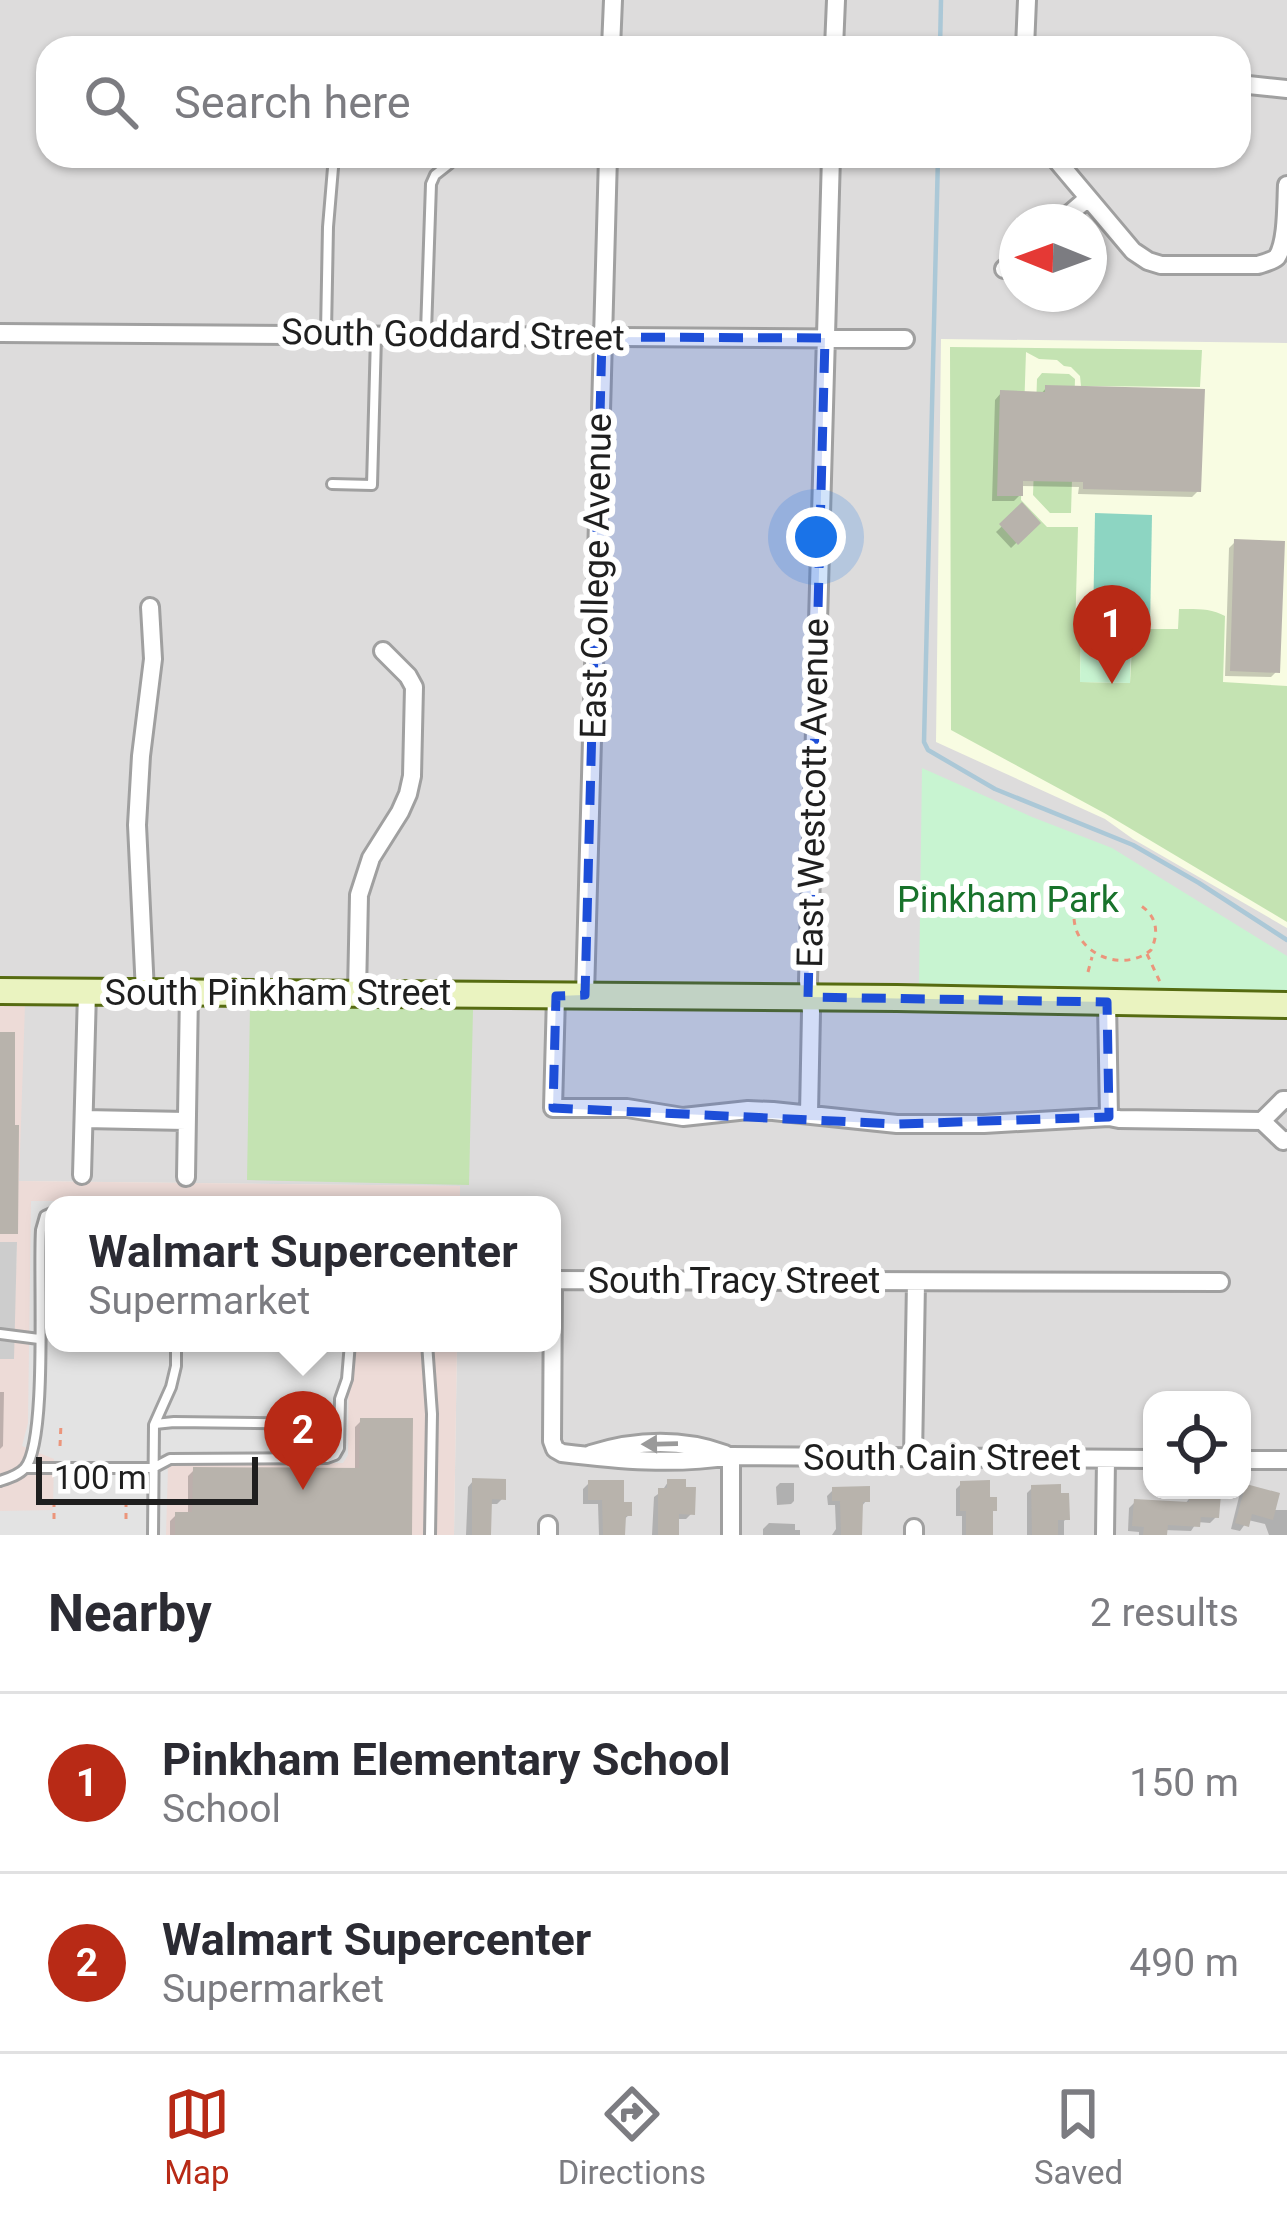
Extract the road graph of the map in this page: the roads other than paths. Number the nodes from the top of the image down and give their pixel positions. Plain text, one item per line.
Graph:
1 (613, 0) edge
2 (836, 0) edge
3 (1027, 0) edge
4 (612, 36) edge
5 (834, 36) edge
6 (1026, 36) edge
7 (1251, 85) edge
8 (1287, 88) edge
9 (333, 168) edge
10 (444, 168) edge
11 (608, 168) edge
12 (831, 168) edge
13 (1063, 168) edge
14 (1287, 185) edge
15 (1088, 198) junction
16 (1081, 204) edge
17 (1284, 258) edge
18 (0, 333) edge
19 (326, 333) junction
20 (376, 334) junction
21 (426, 334) junction
22 (602, 337) junction
23 (825, 338) junction
24 (905, 339) dead end
25 (332, 484) dead end
26 (150, 607) dead end
27 (383, 651) dead end
28 (0, 991) edge
29 (87, 992) junction
30 (145, 992) junction
31 (189, 992) junction
32 (356, 993) junction
33 (556, 995) junction
34 (585, 995) junction
35 (809, 997) junction
36 (1107, 1002) junction
37 (1287, 1005) edge
38 (1287, 1100) edge
39 (809, 1114) junction
40 (1109, 1117) junction
41 (84, 1119) junction
42 (1262, 1120) junction
43 (186, 1121) junction
44 (1287, 1140) edge
45 (82, 1175) dead end
46 (186, 1177) dead end
47 (45, 1216) edge
48 (561, 1280) edge
49 (916, 1282) junction
50 (1220, 1282) dead end
51 (0, 1334) edge
52 (39, 1339) junction
53 (176, 1352) edge
54 (349, 1352) edge
55 (429, 1352) edge
56 (552, 1352) edge
57 (154, 1424) junction
58 (339, 1424) junction
59 (731, 1456) junction
60 (913, 1457) junction
61 (1106, 1459) junction
62 (1143, 1459) edge
63 (1251, 1460) edge
64 (1287, 1460) edge
65 (26, 1468) junction
66 (153, 1468) junction
67 (0, 1481) edge
68 (153, 1535) edge
69 (430, 1535) edge
70 (731, 1535) edge
71 (1105, 1535) edge

1 - 4 street
2 - 5 street
3 - 6 street
7 - 8 street
9 - 19 lane
10 - 21 lane
11 - 22 street, East College Avenue
12 - 23 street, East Westcott Avenue
13 - 15 street
14 - 17 street
15 - 16 street
15 - 17 street
18 - 19 street, South Goddard Street
19 - 20 street, South Goddard Street
20 - 21 street, South Goddard Street
20 - 25 lane
21 - 22 street, South Goddard Street
22 - 23 street, South Goddard Street
22 - 34 street, East College Avenue
23 - 24 street, South Goddard Street
23 - 35 street, East Westcott Avenue
26 - 30 street
27 - 32 street
28 - 29 street, South Pinkham Street
29 - 30 street, South Pinkham Street
29 - 41 street
30 - 31 street, South Pinkham Street
31 - 32 street, South Pinkham Street
31 - 43 street
32 - 33 street, South Pinkham Street
33 - 34 street, South Pinkham Street
33 - 39 street
34 - 35 street, South Pinkham Street
35 - 36 street, South Pinkham Street
35 - 39 street
36 - 37 street, South Pinkham Street
36 - 40 street
38 - 42 street
39 - 40 street
40 - 42 street
41 - 43 street
41 - 45 street
42 - 44 street
43 - 46 street
47 - 52 lane
48 - 49 street, South Tracy Street
49 - 50 street, South Tracy Street
49 - 60 street
51 - 52 lane
52 - 65 lane
53 - 57 lane
54 - 58 lane
55 - 69 lane
56 - 59 street, South Cain Street
57 - 58 lane
57 - 66 lane
58 - 66 lane
59 - 60 street, South Cain Street
59 - 70 street
60 - 61 street, South Cain Street
61 - 62 street, South Cain Street
61 - 71 street
63 - 64 street
65 - 66 lane
65 - 67 lane
66 - 68 lane

